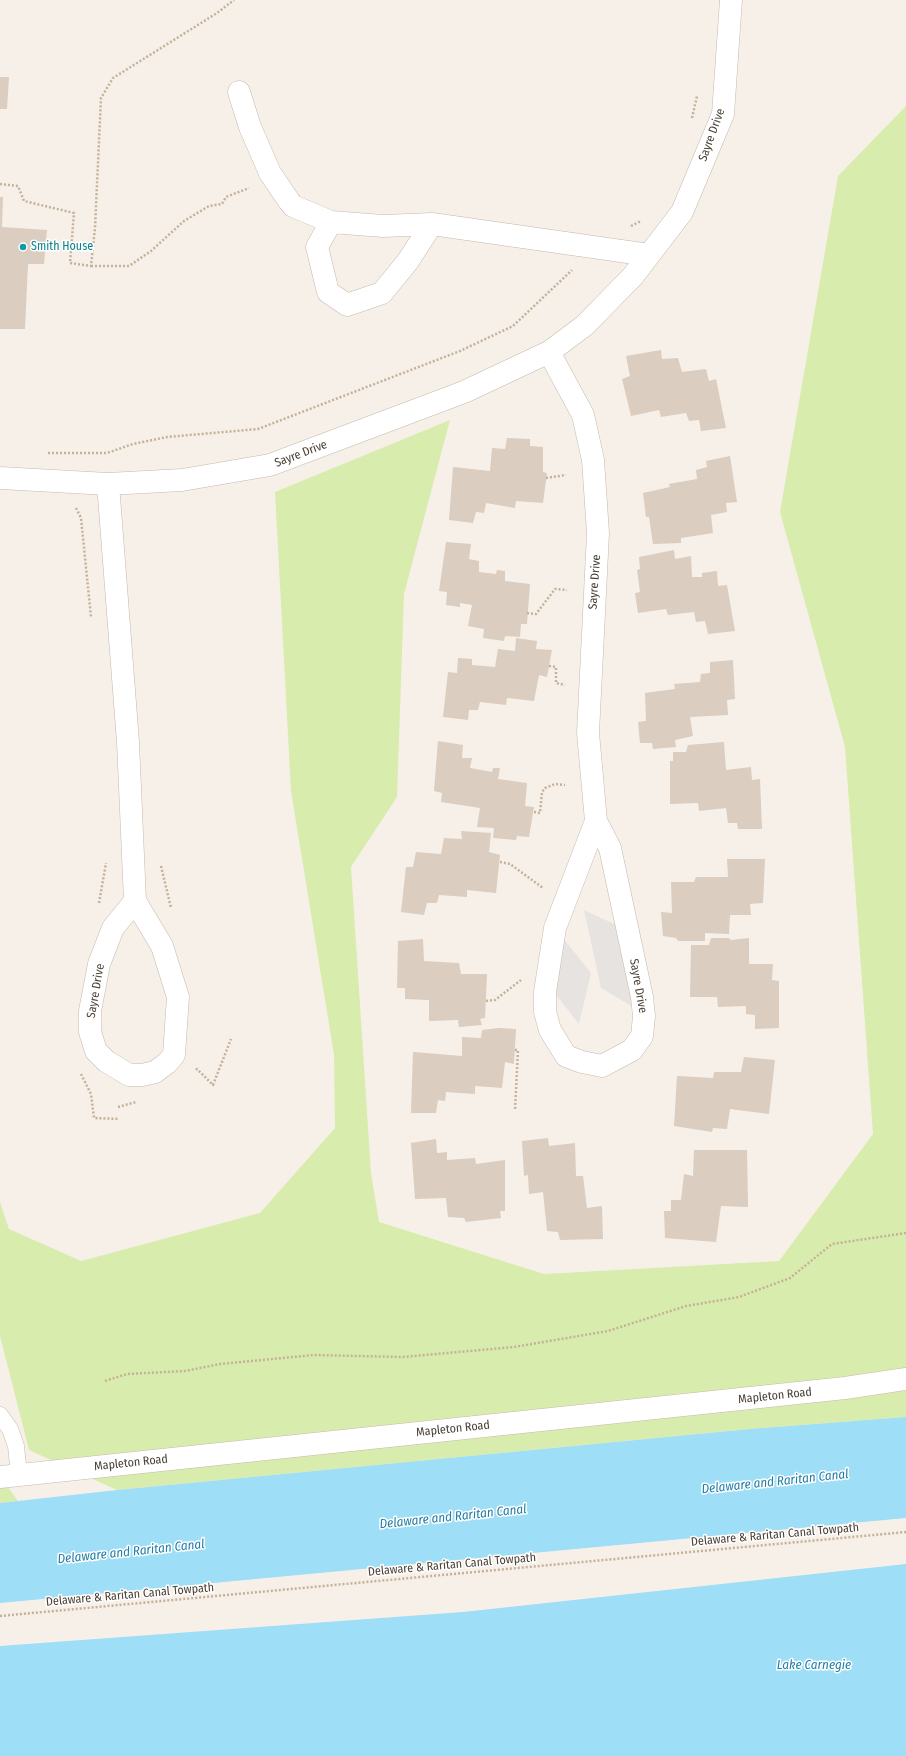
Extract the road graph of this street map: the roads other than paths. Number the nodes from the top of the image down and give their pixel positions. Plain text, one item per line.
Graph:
1 (731, 0) edge
2 (239, 92) dead end
3 (331, 222) junction
4 (432, 224) junction
5 (649, 255) junction
6 (549, 352) junction
7 (0, 478) edge
8 (108, 484) junction
9 (596, 821) junction
10 (135, 901) junction
11 (906, 1379) edge
12 (0, 1415) edge
13 (10, 1476) edge

1 - 5 street, Sayre Drive
2 - 3 street
3 - 4 street
3 - 4 street
4 - 5 street
5 - 6 street, Sayre Drive
6 - 8 street, Sayre Drive
6 - 9 street, Sayre Drive
7 - 8 street, Sayre Drive
8 - 10 street, Sayre Drive
9 - 9 street, Sayre Drive
10 - 10 street, Sayre Drive
11 - 13 street, Mapleton Road
12 - 13 lane

